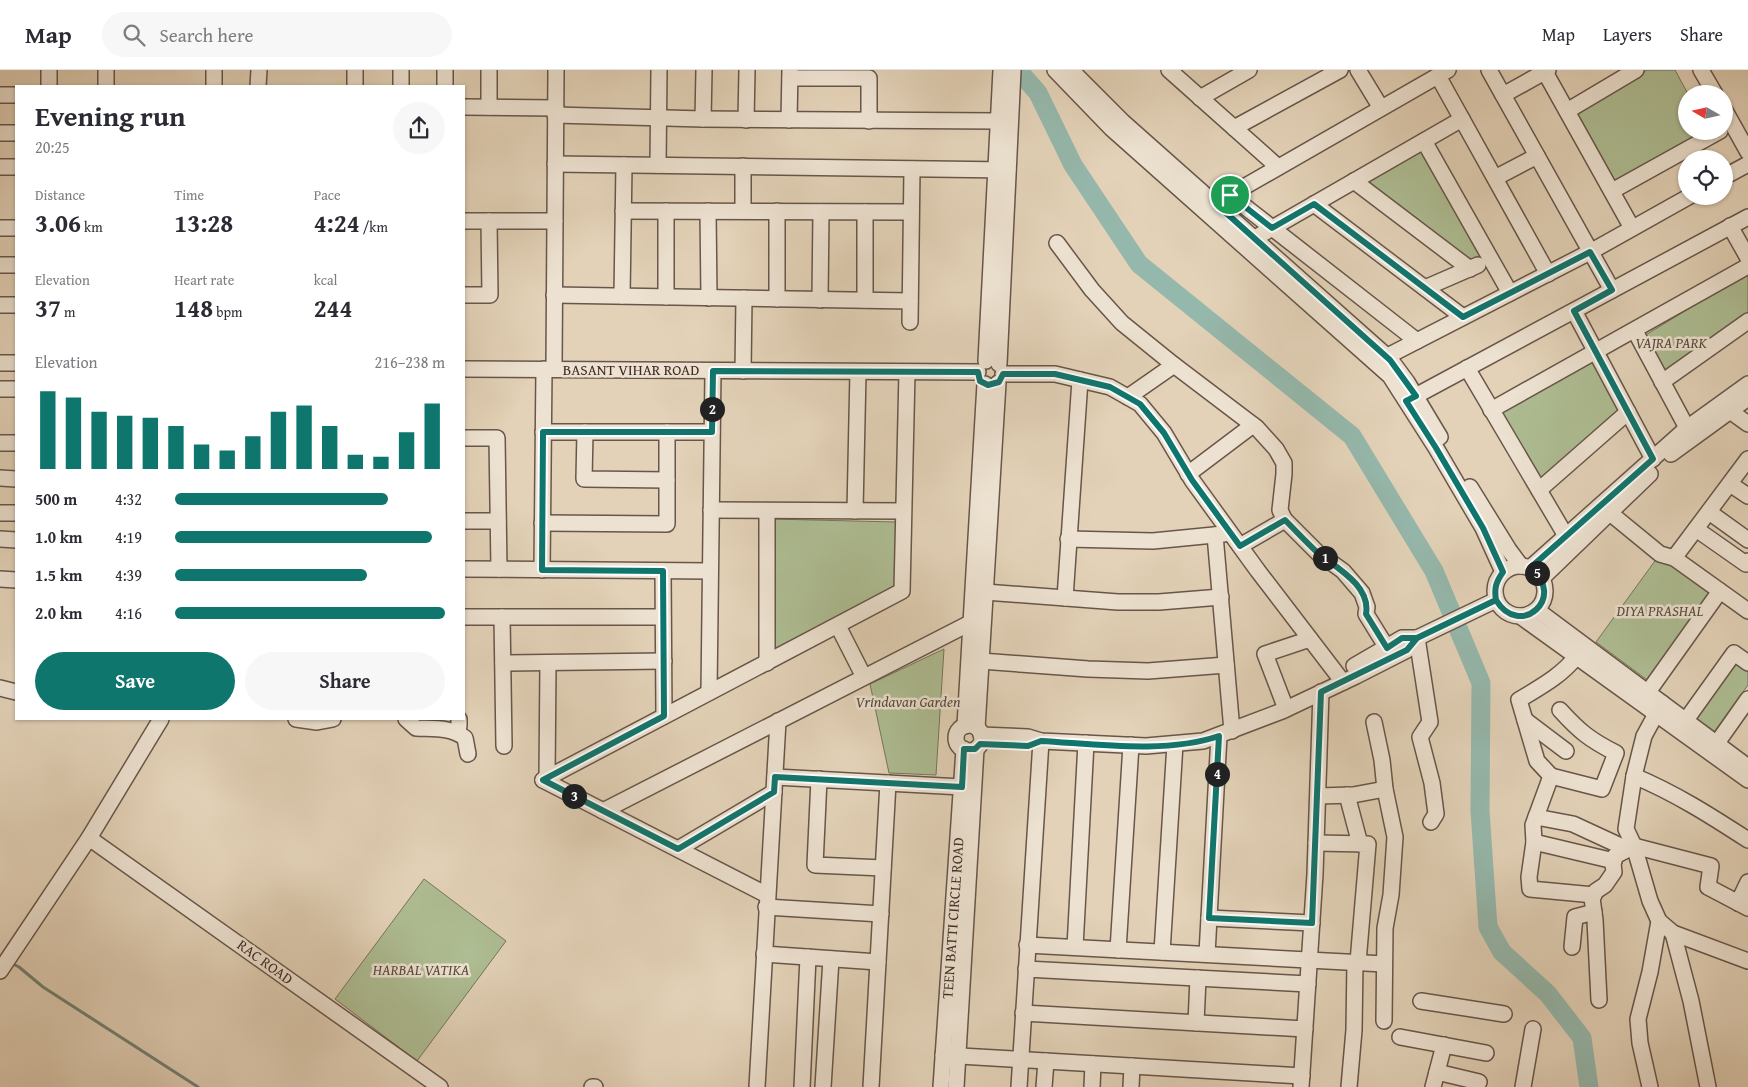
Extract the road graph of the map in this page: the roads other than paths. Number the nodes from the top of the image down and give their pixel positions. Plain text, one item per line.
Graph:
1 (49, 70) edge
2 (106, 70) edge
3 (214, 70) edge
4 (259, 70) edge
5 (355, 70) edge
6 (401, 70) edge
7 (445, 70) edge
8 (489, 70) edge
9 (556, 70) edge
10 (659, 70) edge
11 (704, 70) edge
12 (747, 70) edge
13 (1013, 70) edge
14 (1055, 70) edge
15 (1071, 70) edge
16 (1169, 70) edge
17 (1249, 70) edge
18 (1340, 70) edge
19 (1358, 70) edge
20 (1489, 70) edge
21 (1636, 70) edge
22 (1702, 70) edge
23 (1547, 71) edge
24 (1443, 73) edge
25 (790, 74) edge
26 (1000, 77) edge
27 (49, 85) edge
28 (106, 85) edge
29 (214, 85) edge
30 (258, 85) edge
31 (355, 85) edge
32 (401, 85) edge
33 (445, 85) edge
34 (1710, 85) edge
35 (0, 94) edge
36 (15, 95) edge
37 (1503, 95) junction
38 (1200, 98) junction
39 (465, 106) edge
40 (489, 107) junction
41 (1380, 108) junction
42 (1567, 111) junction
43 (555, 112) junction
44 (658, 117) junction
45 (703, 119) junction
46 (1462, 119) junction
47 (746, 120) junction
48 (790, 120) junction
49 (869, 120) junction
50 (998, 121) junction
51 (1234, 128) junction
52 (0, 133) edge
53 (15, 133) edge
54 (1733, 136) edge
55 (1703, 140) edge
56 (1424, 141) junction
57 (1748, 152) edge
58 (1537, 156) junction
59 (555, 164) junction
60 (1748, 164) edge
61 (624, 165) junction
62 (658, 165) junction
63 (743, 166) junction
64 (0, 167) edge
65 (15, 167) edge
66 (1278, 167) junction
67 (912, 169) junction
68 (1002, 170) junction
69 (1733, 173) edge
70 (1494, 178) junction
71 (1354, 181) junction
72 (1612, 191) junction
73 (1230, 195) junction
74 (1678, 203) edge
75 (1314, 204) junction
76 (1209, 206) junction
77 (623, 211) junction
78 (666, 211) junction
79 (708, 211) junction
80 (743, 211) junction
81 (777, 212) junction
82 (821, 212) junction
83 (865, 212) junction
84 (911, 212) junction
85 (1748, 217) edge
86 (465, 221) edge
87 (489, 221) junction
88 (555, 221) junction
89 (1730, 226) junction
90 (0, 228) edge
91 (15, 228) edge
92 (1272, 228) junction
93 (1632, 228) junction
94 (1255, 238) junction
95 (1057, 242) dead end
96 (1590, 252) junction
97 (1748, 258) edge
98 (1491, 260) junction
99 (0, 265) edge
100 (15, 265) edge
101 (1748, 266) edge
102 (1470, 269) junction
103 (1548, 274) junction
104 (1425, 288) junction
105 (1612, 290) junction
106 (1510, 293) junction
107 (465, 295) edge
108 (554, 295) junction
109 (622, 296) junction
110 (666, 297) junction
111 (709, 298) junction
112 (744, 298) junction
113 (777, 299) junction
114 (820, 300) junction
115 (865, 300) junction
116 (910, 301) junction
117 (0, 305) edge
118 (15, 305) edge
119 (1574, 311) junction
120 (1463, 317) junction
121 (1748, 321) edge
122 (910, 322) dead end
123 (1635, 331) junction
124 (1417, 341) junction
125 (1596, 351) junction
126 (1380, 360) junction
127 (0, 363) edge
128 (15, 363) edge
129 (1174, 365) junction
130 (1467, 368) junction
131 (465, 369) edge
132 (549, 369) junction
133 (713, 371) junction
134 (743, 371) junction
135 (858, 372) junction
136 (907, 372) junction
137 (992, 373) junction
138 (1080, 380) junction
139 (1662, 382) junction
140 (1748, 384) edge
141 (0, 389) edge
142 (15, 389) edge
143 (1128, 397) junction
144 (1410, 398) junction
145 (1748, 398) edge
146 (1491, 410) junction
147 (1730, 411) junction
148 (1628, 412) junction
149 (1748, 424) edge
150 (1253, 425) junction
151 (1686, 428) junction
152 (543, 432) junction
153 (585, 432) junction
154 (667, 432) junction
155 (712, 432) junction
156 (465, 438) edge
157 (0, 443) edge
158 (15, 443) edge
159 (1653, 459) junction
160 (1746, 465) edge
161 (1188, 474) junction
162 (0, 478) edge
163 (15, 479) edge
164 (667, 480) junction
165 (1730, 484) junction
166 (1539, 490) junction
167 (1748, 496) edge
168 (711, 510) junction
169 (766, 510) junction
170 (855, 511) junction
171 (904, 511) junction
172 (1709, 512) junction
173 (0, 513) edge
174 (15, 513) edge
175 (1610, 513) junction
176 (1285, 520) junction
177 (465, 521) edge
178 (498, 521) junction
179 (542, 523) junction
180 (1696, 529) junction
181 (1223, 534) junction
182 (1566, 536) junction
183 (1068, 539) junction
184 (0, 540) edge
185 (15, 540) edge
186 (1748, 540) edge
187 (1240, 546) junction
188 (1674, 558) junction
189 (1748, 561) edge
190 (465, 569) edge
191 (499, 569) junction
192 (542, 570) junction
193 (663, 571) junction
194 (710, 571) junction
195 (1531, 571) junction
196 (1503, 572) junction
197 (0, 579) edge
198 (15, 580) edge
199 (1720, 591) junction
200 (985, 592) junction
201 (1064, 598) junction
202 (1221, 598) junction
203 (1491, 602) junction
204 (1537, 610) junction
205 (1748, 611) edge
206 (1520, 616) junction
207 (465, 617) edge
208 (502, 617) junction
209 (664, 617) junction
210 (972, 622) junction
211 (838, 626) junction
212 (1310, 638) junction
213 (1417, 638) junction
214 (1387, 648) junction
215 (1576, 657) junction
216 (664, 661) junction
217 (981, 661) junction
218 (548, 662) junction
219 (767, 662) junction
220 (503, 663) junction
221 (1748, 663) edge
222 (1226, 665) junction
223 (864, 677) junction
224 (1343, 682) junction
225 (0, 688) edge
226 (15, 692) edge
227 (709, 692) junction
228 (1321, 692) junction
229 (1648, 692) junction
230 (1748, 699) edge
231 (1658, 708) junction
232 (1286, 709) junction
233 (1560, 710) dead end
234 (664, 716) junction
235 (160, 720) edge
236 (303, 720) edge
237 (328, 720) edge
238 (407, 720) edge
239 (1525, 720) junction
240 (1686, 720) junction
241 (778, 721) junction
242 (1374, 722) dead end
243 (1226, 734) junction
244 (974, 739) junction
245 (1041, 741) junction
246 (1086, 743) junction
247 (1716, 743) junction
248 (1175, 744) junction
249 (504, 746) dead end
250 (1131, 746) junction
251 (1566, 751) dead end
252 (468, 754) dead end
253 (1748, 767) edge
254 (1550, 776) junction
255 (1634, 776) junction
256 (775, 777) junction
257 (547, 778) junction
258 (819, 779) junction
259 (1748, 780) edge
260 (888, 783) junction
261 (962, 787) junction
262 (1385, 789) junction
263 (774, 792) junction
264 (1347, 795) junction
265 (1318, 796) junction
266 (603, 811) junction
267 (1536, 817) junction
268 (1431, 822) dead end
269 (89, 838) junction
270 (1748, 840) edge
271 (1534, 842) junction
272 (1316, 843) junction
273 (1360, 844) junction
274 (1630, 847) junction
275 (678, 849) junction
276 (1614, 861) junction
277 (883, 868) junction
278 (1748, 882) edge
279 (1594, 895) junction
280 (767, 901) junction
281 (1743, 906) edge
282 (1594, 912) junction
283 (881, 914) junction
284 (1209, 918) junction
285 (1658, 921) junction
286 (1312, 923) junction
287 (1673, 933) junction
288 (1027, 945) junction
289 (1075, 947) junction
290 (1572, 948) dead end
291 (1118, 950) junction
292 (1162, 952) junction
293 (764, 954) junction
294 (1207, 954) junction
295 (808, 957) junction
296 (831, 959) junction
297 (1309, 960) junction
298 (1748, 961) edge
299 (878, 962) junction
300 (1356, 962) junction
301 (1384, 964) junction
302 (1026, 969) junction
303 (0, 971) edge
304 (1198, 978) junction
305 (1308, 984) junction
306 (1599, 1000) dead end
307 (1421, 1001) dead end
308 (1023, 1013) junction
309 (1504, 1014) dead end
310 (1384, 1021) dead end
311 (1196, 1023) junction
312 (1305, 1028) junction
313 (1533, 1029) dead end
314 (1400, 1037) dead end
315 (1444, 1045) junction
316 (1486, 1053) dead end
317 (950, 1056) junction
318 (1021, 1060) junction
319 (1046, 1061) junction
320 (1094, 1064) junction
321 (1132, 1066) junction
322 (1435, 1080) edge
323 (1301, 1081) edge
324 (1479, 1082) dead end
325 (440, 1087) edge
326 (757, 1087) edge
327 (802, 1087) edge
328 (823, 1087) edge
329 (871, 1087) edge
330 (941, 1087) edge
331 (956, 1087) edge
332 (1019, 1087) edge
333 (1044, 1087) edge
334 (1092, 1087) edge
335 (1131, 1087) edge
336 (1349, 1087) edge
337 (1523, 1087) edge
338 (1650, 1087) edge
339 (1708, 1087) edge

1 - 27 street
2 - 28 street
3 - 29 street
4 - 30 street
5 - 31 street
6 - 32 street
7 - 33 street
8 - 40 street
9 - 43 street
10 - 44 street
11 - 45 street
12 - 47 street
13 - 68 street
14 - 76 street
15 - 76 street
16 - 38 street
17 - 38 street
18 - 51 street
19 - 41 street
20 - 37 street
21 - 42 street
22 - 34 street
23 - 37 street
23 - 42 street
24 - 41 street
24 - 46 street
25 - 48 street
25 - 49 street
26 - 50 street
35 - 36 street
37 - 58 street
38 - 51 street
39 - 40 street
40 - 43 street
41 - 66 street
42 - 72 street
43 - 44 street
43 - 59 street
44 - 45 street
44 - 62 street
45 - 47 street
46 - 56 street
46 - 70 street
47 - 48 street
48 - 49 street
49 - 50 street
50 - 68 street
51 - 66 street
52 - 53 street
54 - 57 street
55 - 72 street
56 - 71 street
56 - 98 street
58 - 70 street
58 - 96 street
59 - 61 street
59 - 88 street
60 - 69 street
61 - 62 street
61 - 77 street
62 - 63 street
63 - 67 street
63 - 80 street
64 - 65 street
66 - 73 street
67 - 68 street
67 - 84 street
68 - 137 street
70 - 103 street
71 - 75 street
71 - 102 street
72 - 93 street
73 - 76 street
73 - 92 street
74 - 93 street
75 - 92 street
75 - 104 street
76 - 94 street
76 - 126 street
77 - 78 street
77 - 109 street
78 - 79 street
78 - 110 street
79 - 80 street
79 - 111 street
80 - 81 street
81 - 82 street
81 - 113 street
82 - 83 street
82 - 114 street
83 - 84 street
83 - 115 street
84 - 116 street
85 - 89 street
86 - 87 street
87 - 88 street
87 - 107 street
88 - 108 street
89 - 97 street
89 - 105 street
90 - 91 street
92 - 94 street
92 - 124 street
93 - 96 street
94 - 126 street
95 - 129 street
96 - 103 street
96 - 105 street
98 - 102 street
98 - 106 street
99 - 100 street
101 - 123 street
102 - 104 street
103 - 106 street
104 - 120 street
105 - 119 street
106 - 120 street
108 - 109 street
108 - 132 street
109 - 110 street
110 - 111 street
111 - 112 street
112 - 113 street
112 - 134 street
113 - 114 street
114 - 115 street
115 - 116 street
116 - 122 street
117 - 118 street
119 - 125 street
119 - 130 street
120 - 124 street
121 - 139 street
123 - 125 street
123 - 139 street
124 - 126 street
125 - 146 street
125 - 148 street
126 - 144 street
127 - 128 street
129 - 143 street
129 - 150 street
130 - 144 street
130 - 146 street
131 - 132 street, BASANT VIHAR ROAD
132 - 133 street, BASANT VIHAR ROAD
132 - 152 street
133 - 134 street, BASANT VIHAR ROAD
133 - 155 street
134 - 135 street, BASANT VIHAR ROAD
135 - 136 street, BASANT VIHAR ROAD
135 - 170 street
136 - 137 street, BASANT VIHAR ROAD
136 - 171 street
137 - 138 street, BASANT VIHAR ROAD
137 - 200 street
137 - 210 street
138 - 143 street, BASANT VIHAR ROAD
138 - 183 street
139 - 151 street
140 - 151 street
141 - 142 street
143 - 161 street, BASANT VIHAR ROAD
144 - 195 street
144 - 196 street
145 - 147 street
146 - 166 street
147 - 149 street
147 - 175 street
148 - 159 street
148 - 166 street
150 - 161 street
150 - 176 street
151 - 159 street
152 - 153 street
152 - 179 street
153 - 154 street
153 - 164 street
154 - 155 street
154 - 164 street
155 - 168 street
156 - 178 street
157 - 158 street
159 - 182 street
160 - 165 street
161 - 181 street, BASANT VIHAR ROAD
162 - 163 street
164 - 179 street
165 - 167 street
165 - 172 street
166 - 182 street
168 - 169 street
168 - 194 street
169 - 170 street
169 - 219 street
170 - 171 street
171 - 211 street
172 - 180 street
172 - 186 street
173 - 174 street
175 - 188 street
175 - 195 street
176 - 187 street
176 - 214 street
177 - 178 street
178 - 191 street
179 - 192 street
180 - 188 street
180 - 189 street
181 - 183 street
181 - 187 street, BASANT VIHAR ROAD
181 - 202 street
182 - 195 street
183 - 201 street
184 - 185 street
187 - 212 street, BASANT VIHAR ROAD
188 - 199 street
190 - 191 street
191 - 192 street
192 - 193 street
193 - 194 street
193 - 209 street
194 - 227 street
195 - 196 street
195 - 204 street
196 - 203 street
197 - 198 street
199 - 205 street
199 - 229 street
200 - 201 street
200 - 217 street
201 - 202 street
202 - 222 street
203 - 206 street
203 - 213 street
204 - 206 street
204 - 229 street
206 - 215 street
207 - 208 street
208 - 209 street
208 - 220 street
209 - 216 street
210 - 223 street
210 - 244 street
211 - 219 street
211 - 223 street
212 - 224 street, BASANT VIHAR ROAD
212 - 232 street
213 - 214 street
213 - 224 street
213 - 268 street
214 - 224 street
215 - 231 street
215 - 239 street
216 - 218 street
216 - 234 street
217 - 222 street
217 - 244 street
218 - 220 street
218 - 257 street
219 - 227 street
220 - 249 street
221 - 240 street
222 - 243 street
223 - 241 street
224 - 228 street
225 - 226 street
227 - 234 street
228 - 232 street
228 - 265 street
229 - 231 street
230 - 247 street
231 - 240 street
231 - 255 street
231 - 259 street
232 - 243 street
233 - 254 street
234 - 257 street
235 - 269 street
236 - 237 street
238 - 252 street
239 - 251 street
239 - 254 street
240 - 247 street
241 - 256 street
241 - 266 street
242 - 262 street
243 - 248 street
243 - 284 street
244 - 245 street
244 - 261 street, TEEN BATTI CIRCLE ROAD
244 - 317 street
245 - 246 street
245 - 288 street
246 - 250 street
246 - 289 street
247 - 253 street
248 - 250 street
248 - 292 street
250 - 291 street
254 - 267 street
255 - 270 street
255 - 274 street
256 - 258 street
256 - 263 street
257 - 266 street
258 - 260 street
258 - 277 street
260 - 261 street
260 - 277 street
261 - 317 street, TEEN BATTI CIRCLE ROAD
262 - 264 street
262 - 301 street
263 - 275 street
263 - 280 street
264 - 265 street
264 - 273 street
265 - 272 street
266 - 275 street
267 - 271 street
267 - 274 street
269 - 303 street
269 - 325 street, RAC ROAD
271 - 276 street
271 - 279 street
272 - 273 street
272 - 286 street
273 - 300 street
274 - 276 street
274 - 281 street
274 - 285 street
275 - 280 street
276 - 279 street
277 - 283 street
278 - 281 street
279 - 282 street
280 - 283 street
280 - 293 street
282 - 290 street
282 - 306 street
283 - 299 street
284 - 286 street
284 - 294 street
285 - 287 street
285 - 338 street
286 - 297 street
287 - 298 street
287 - 339 street
288 - 289 street
288 - 302 street
289 - 291 street
291 - 292 street
292 - 294 street
293 - 295 street
293 - 326 street
294 - 297 street
295 - 296 street
295 - 327 street
296 - 299 street
296 - 328 street
297 - 300 street
297 - 305 street
299 - 329 street
300 - 301 street
300 - 336 street
301 - 310 street
302 - 304 street
302 - 308 street
304 - 305 street
304 - 311 street
305 - 312 street
307 - 309 street
308 - 311 street
308 - 318 street
311 - 312 street
312 - 323 street
313 - 337 street
314 - 315 street
315 - 316 street
315 - 322 street
317 - 318 street
317 - 330 street, TEEN BATTI CIRCLE ROAD
317 - 331 street
318 - 319 street
318 - 332 street
319 - 320 street
319 - 333 street
320 - 321 street
320 - 334 street
321 - 323 street
321 - 335 street
322 - 324 street

